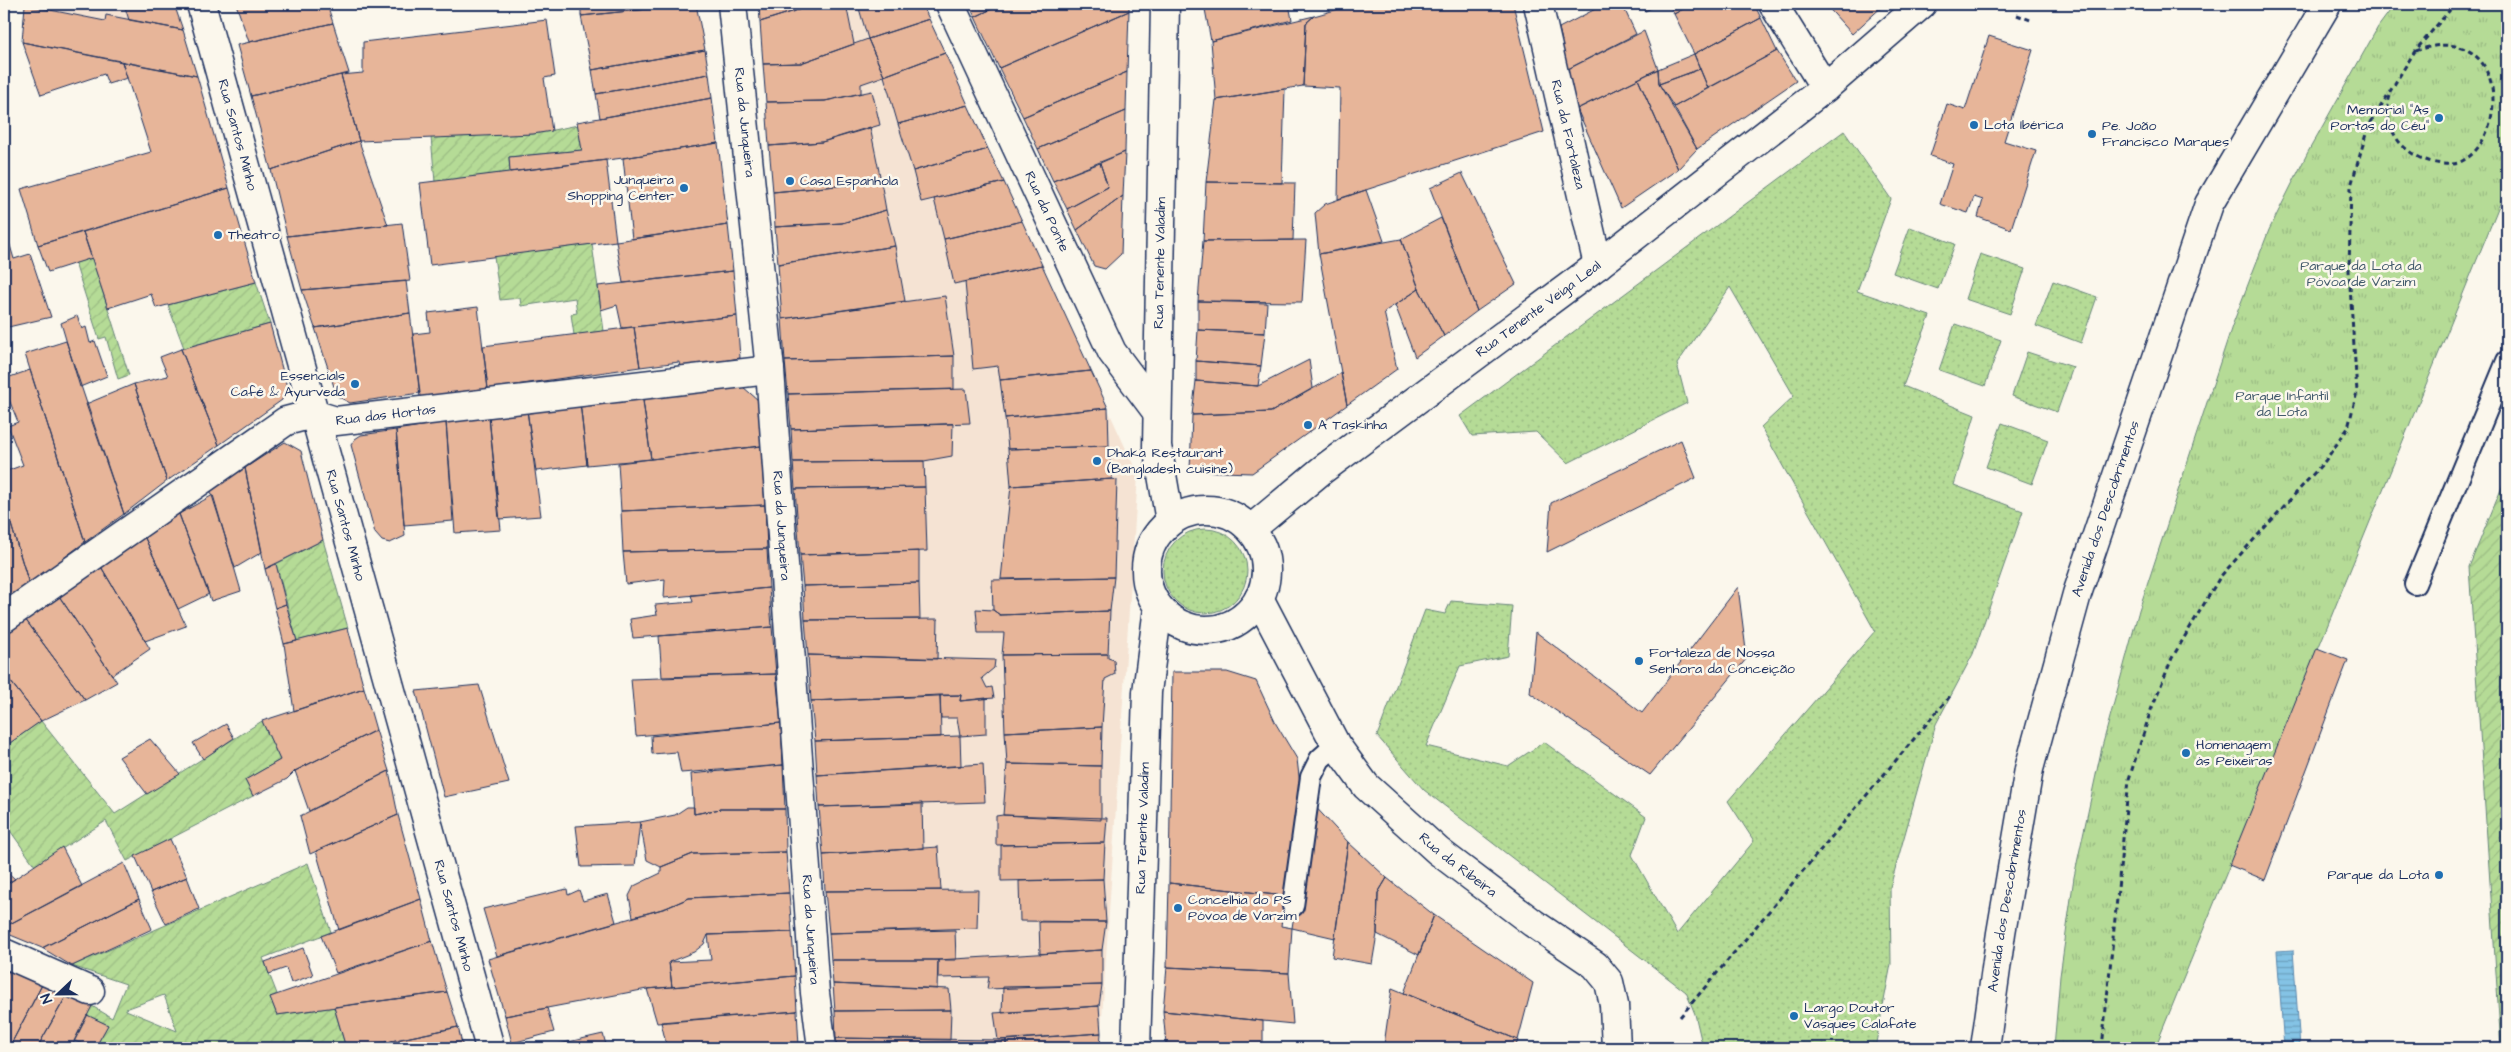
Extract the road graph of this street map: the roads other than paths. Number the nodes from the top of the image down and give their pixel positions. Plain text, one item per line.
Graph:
1 (201, 4) edge
2 (732, 4) edge
3 (950, 4) edge
4 (1165, 4) edge
5 (1538, 4) edge
6 (1773, 4) edge
7 (1922, 4) edge
8 (2327, 4) edge
9 (1826, 88) junction
10 (1598, 265) junction
11 (2507, 361) edge
12 (770, 370) junction
13 (1157, 412) junction
14 (313, 414) junction
15 (1170, 521) junction
16 (1251, 529) junction
17 (2415, 584) dead end
18 (1259, 598) junction
19 (1158, 608) junction
20 (4, 618) edge
21 (1336, 745) junction
22 (1293, 906) dead end
23 (4, 953) edge
24 (90, 991) dead end
25 (490, 1048) edge
26 (822, 1048) edge
27 (1136, 1048) edge
28 (1616, 1048) edge
29 (1985, 1048) edge

1 - 14 street, Rua Santos Minho
2 - 12 street, Rua da Junqueira
3 - 13 street, Rua da Ponte
4 - 13 street, Rua Tenente Valadim
5 - 10 street, Rua da Fortaleza
6 - 9 street
7 - 9 street, Rua Tenente Veiga Leal
8 - 29 street, Avenida dos Descobrimentos
9 - 10 street, Rua Tenente Veiga Leal
10 - 16 street, Rua Tenente Veiga Leal
11 - 17 lane
12 - 14 street, Rua das Hortas
12 - 26 street, Rua da Junqueira
13 - 15 street, Rua Tenente Valadim
14 - 20 street
14 - 25 street, Rua Santos Minho
15 - 16 street
15 - 19 street
16 - 18 street
18 - 19 street
18 - 21 street, Rua da Ribeira
19 - 27 street, Rua Tenente Valadim
21 - 22 lane
21 - 28 street, Rua da Ribeira
23 - 24 street

